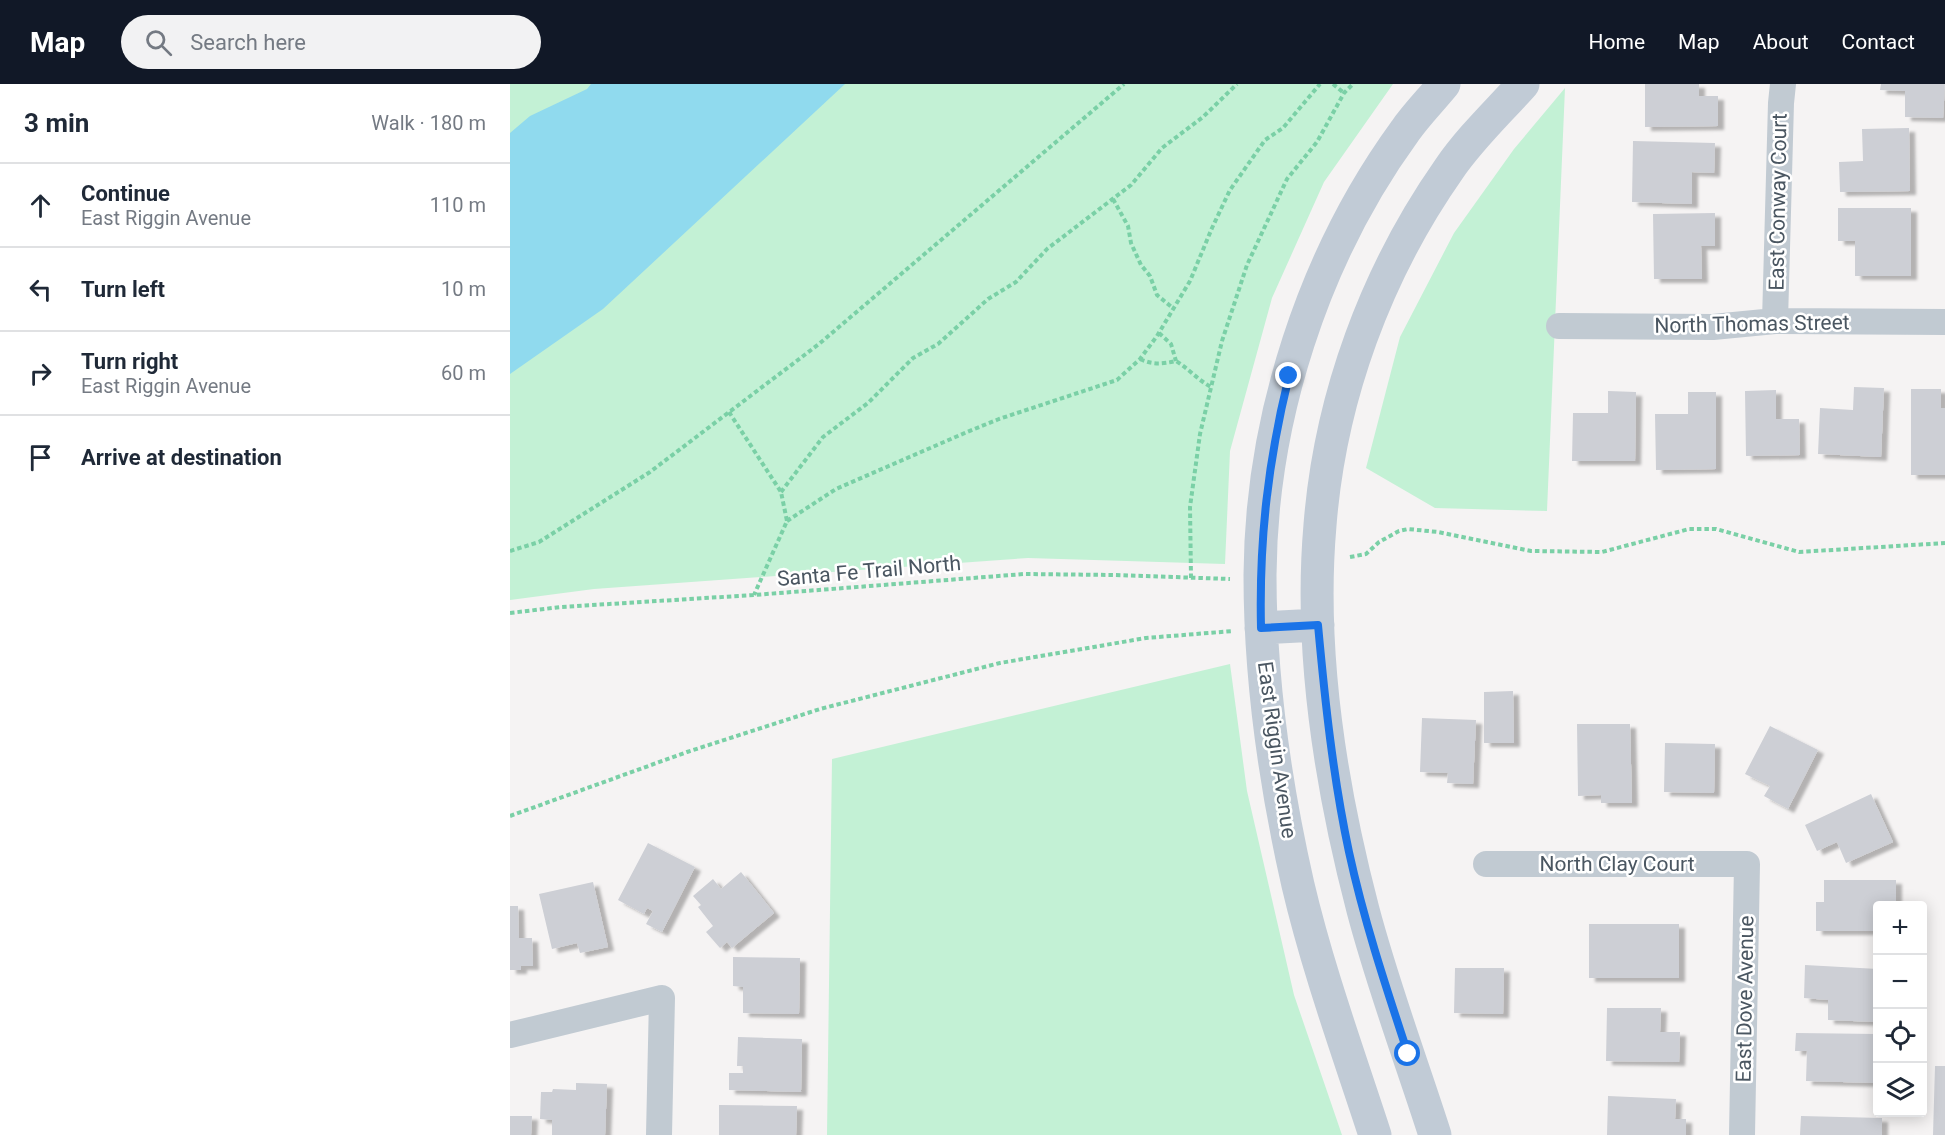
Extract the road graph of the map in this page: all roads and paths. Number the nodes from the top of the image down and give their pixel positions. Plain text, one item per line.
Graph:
1 (1125, 84) edge
2 (1237, 84) edge
3 (1320, 84) edge
4 (1333, 84) edge
5 (1353, 84) edge
6 (1444, 84) edge
7 (1523, 84) edge
8 (1783, 84) edge
9 (1344, 93) junction
10 (1113, 199) junction
11 (1174, 309) junction
12 (1775, 321) junction
13 (1945, 322) edge
14 (1559, 326) dead end
15 (1159, 333) junction
16 (1140, 359) junction
17 (1176, 362) junction
18 (1211, 387) junction
19 (729, 412) junction
20 (781, 492) junction
21 (787, 520) junction
22 (1945, 543) edge
23 (510, 551) edge
24 (1350, 557) dead end
25 (1191, 578) junction
26 (1230, 579) dead end
27 (754, 595) junction
28 (510, 613) edge
29 (1318, 625) junction
30 (1261, 628) junction
31 (510, 816) edge
32 (1486, 864) dead end
33 (1747, 864) joint
34 (510, 1035) edge
35 (659, 1135) edge
36 (1375, 1135) edge
37 (1435, 1135) edge
38 (1742, 1135) edge

1 - 19 path
2 - 10 path
3 - 11 path
4 - 9 path
5 - 9 path
6 - 30 main road, East Riggin Avenue
7 - 29 main road
8 - 12 street, East Conway Court
9 - 18 path
10 - 11 path
10 - 20 path
11 - 15 path
12 - 13 street, North Thomas Street
12 - 14 street, North Thomas Street
15 - 16 path
15 - 17 path
16 - 17 path
16 - 21 path
17 - 18 path
18 - 25 path
19 - 20 path
19 - 23 path
20 - 21 path
21 - 27 path
22 - 24 path
25 - 26 path, Santa Fe Trail North
25 - 27 path, Santa Fe Trail North
27 - 28 path, Santa Fe Trail North
29 - 30 main road
29 - 37 main road
30 - 31 path
30 - 36 main road, East Riggin Avenue
32 - 33 street, North Clay Court
33 - 38 street, East Dove Avenue
34 - 35 street

